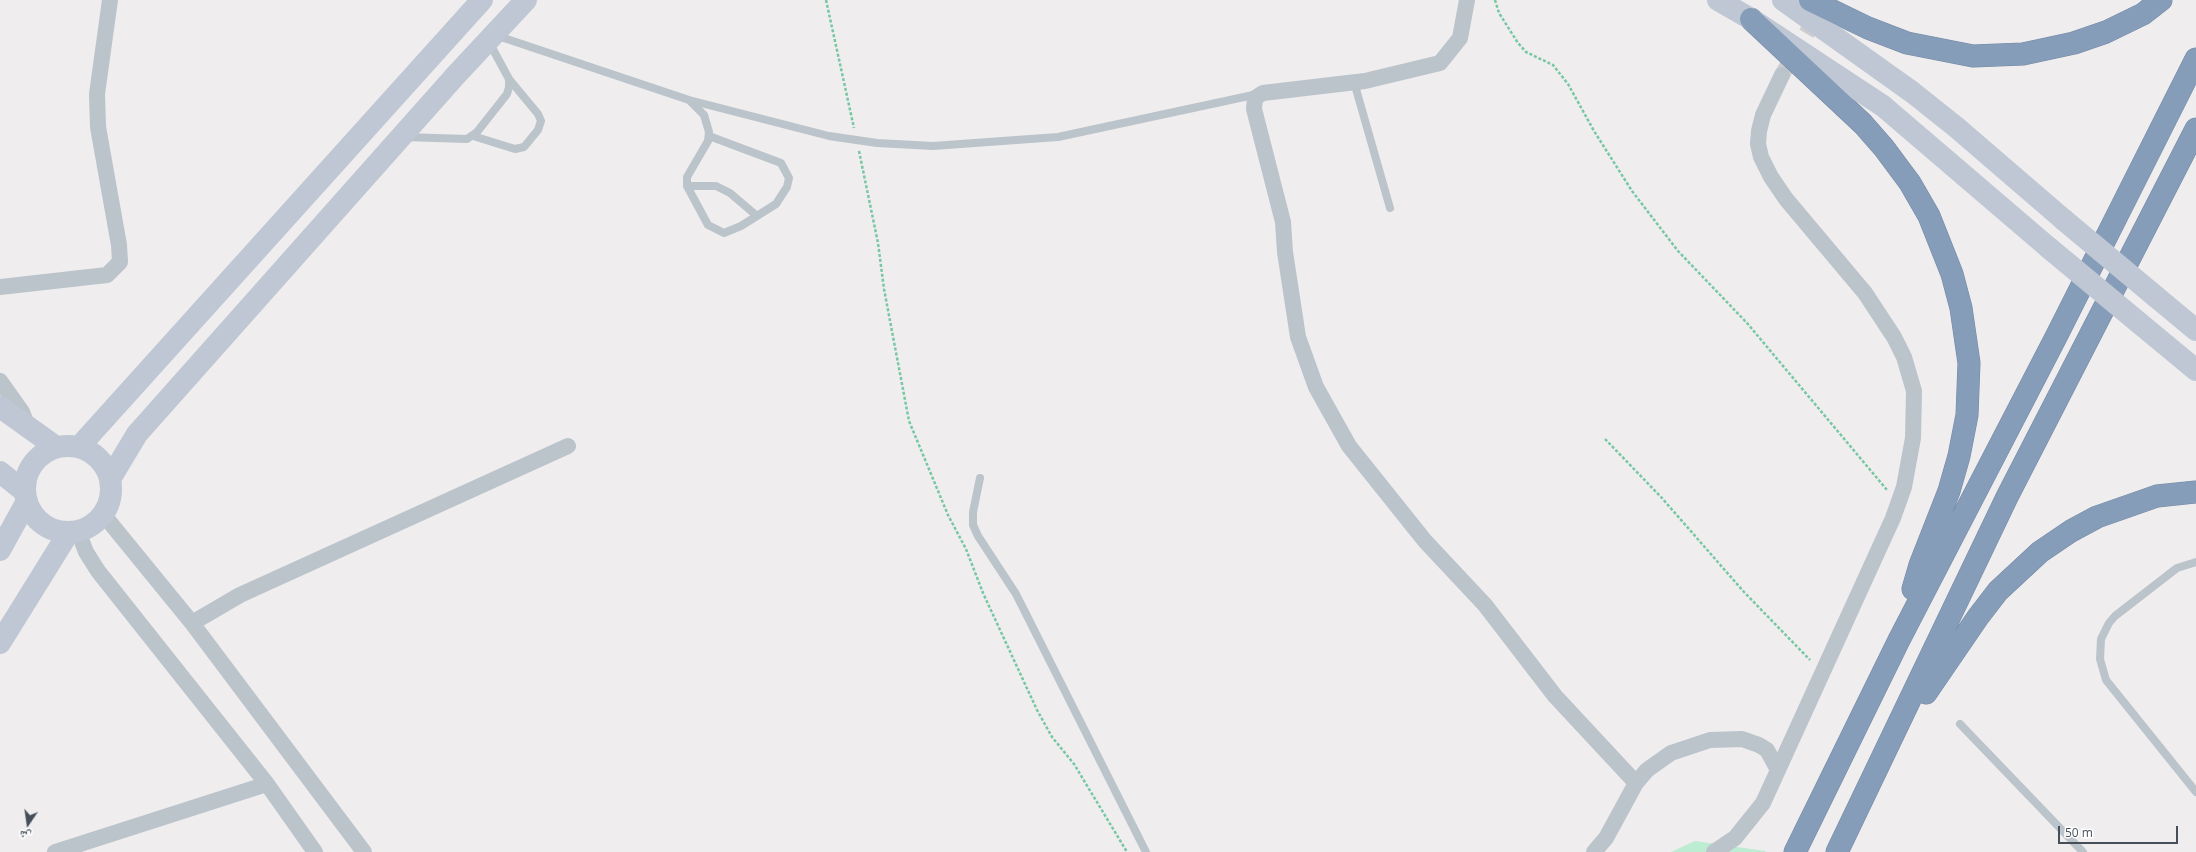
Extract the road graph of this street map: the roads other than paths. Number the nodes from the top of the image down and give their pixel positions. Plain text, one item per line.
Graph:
1 (110, 0) edge
2 (482, 0) edge
3 (526, 0) edge
4 (1467, 0) edge
5 (1718, 0) edge
6 (1783, 0) edge
7 (1810, 0) edge
8 (2161, 0) edge
9 (1751, 19) junction
10 (492, 38) junction
11 (2196, 59) edge
12 (1782, 74) tunnel mouth
13 (509, 79) junction
14 (1354, 82) junction
15 (1263, 93) junction
16 (689, 100) junction
17 (2196, 129) edge
18 (473, 136) junction
19 (709, 136) junction
20 (402, 137) junction
21 (688, 186) junction
22 (1390, 208) dead end
23 (757, 216) junction
24 (0, 288) edge
25 (2196, 330) edge
26 (2196, 370) edge
27 (0, 381) edge
28 (0, 407) edge
29 (28, 429) junction
30 (568, 446) dead end
31 (79, 447) junction
32 (56, 448) junction
33 (0, 472) edge
34 (980, 478) dead end
35 (110, 479) junction
36 (2196, 492) edge
37 (26, 497) junction
38 (103, 514) junction
39 (73, 532) junction
40 (0, 550) edge
41 (2196, 562) edge
42 (192, 623) junction
43 (1899, 640) junction
44 (0, 643) edge
45 (1960, 724) dead end
46 (1883, 757) junction
47 (1778, 770) junction
48 (1636, 783) junction
49 (267, 784) junction
50 (2196, 792) edge
51 (55, 852) edge
52 (315, 852) edge
53 (364, 852) edge
54 (1146, 852) edge
55 (1594, 852) edge
56 (1714, 852) edge
57 (1795, 852) edge
58 (1837, 852) edge
59 (2083, 852) edge

1 - 24 street
2 - 31 main road
3 - 10 main road
4 - 14 street
5 - 9 main road
6 - 25 main road, bridge
7 - 8 highway
9 - 26 main road, bridge
9 - 43 highway
10 - 13 lane
10 - 16 lane
10 - 20 main road
11 - 43 highway
12 - 47 street
13 - 18 lane
13 - 18 lane
14 - 15 street
14 - 22 lane
15 - 16 lane
15 - 48 street
16 - 19 lane
17 - 46 highway
18 - 20 lane
19 - 21 lane
19 - 23 lane
20 - 35 main road
21 - 23 lane
21 - 23 lane
27 - 29 street
28 - 29 main road
29 - 32 main road
30 - 42 street
31 - 32 main road
31 - 35 main road
32 - 37 main road
33 - 37 main road
34 - 54 lane
35 - 38 main road
36 - 46 highway
37 - 39 main road
37 - 40 main road
38 - 39 main road
38 - 42 street
39 - 44 main road
39 - 49 street
41 - 50 lane
42 - 53 street
43 - 57 highway
45 - 59 lane
46 - 58 highway
47 - 48 street
47 - 56 street
48 - 55 street
49 - 51 street
49 - 52 street

